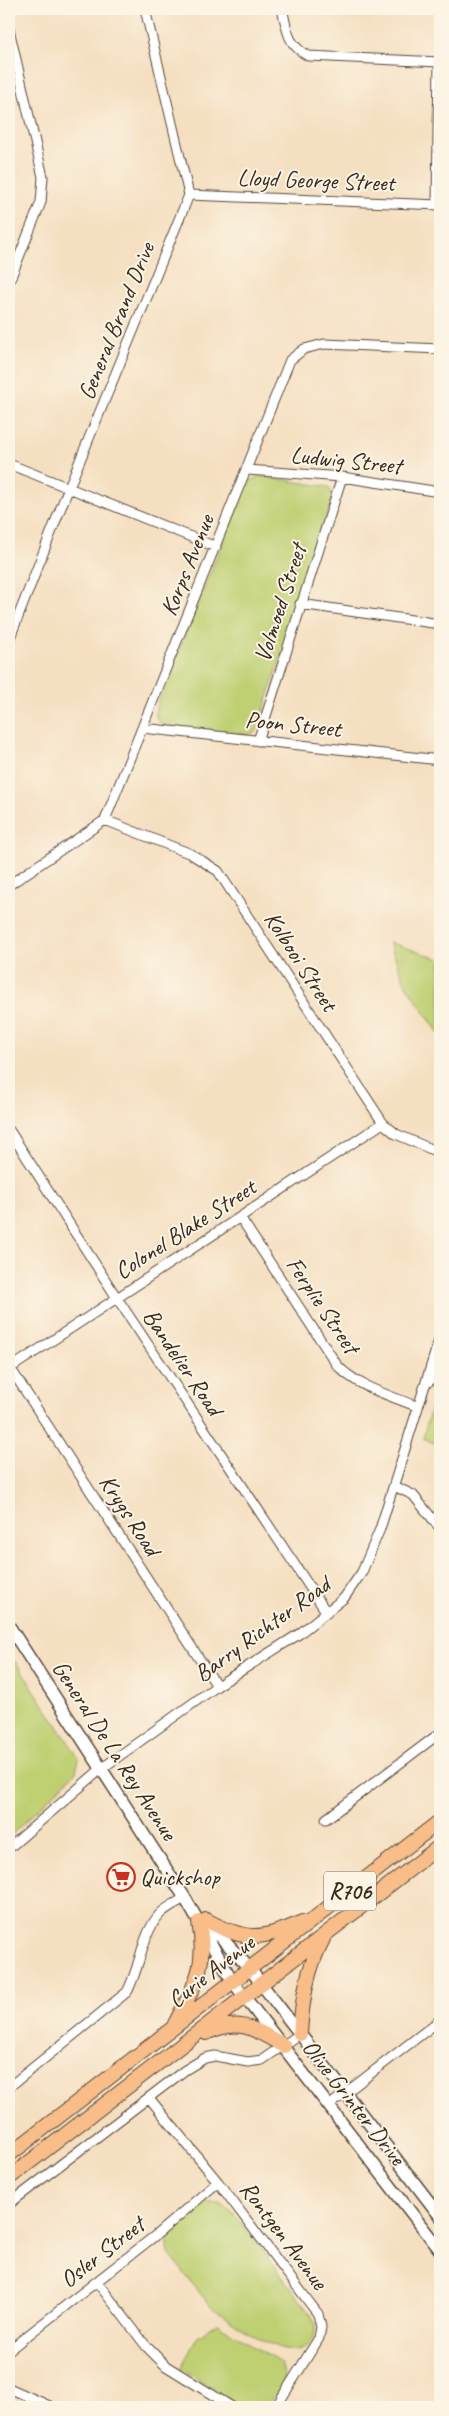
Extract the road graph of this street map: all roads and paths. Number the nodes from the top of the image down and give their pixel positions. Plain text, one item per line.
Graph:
1 (145, 9) edge
2 (282, 9) edge
3 (9, 29) edge
4 (440, 62) edge
5 (190, 195) junction
6 (439, 205) edge
7 (9, 282) edge
8 (440, 349) edge
9 (9, 464) edge
10 (247, 470) junction
11 (342, 477) junction
12 (69, 487) junction
13 (440, 492) edge
14 (216, 546) junction
15 (300, 604) junction
16 (440, 624) edge
17 (9, 640) edge
18 (142, 728) junction
19 (258, 741) junction
20 (440, 760) edge
21 (105, 820) junction
22 (9, 885) edge
23 (383, 1123) junction
24 (9, 1130) edge
25 (440, 1153) edge
26 (240, 1217) junction
27 (117, 1298) junction
28 (440, 1337) edge
29 (9, 1368) edge
30 (440, 1372) edge
31 (426, 1383) junction
32 (418, 1406) junction
33 (394, 1486) junction
34 (440, 1528) edge
35 (328, 1613) junction
36 (9, 1626) edge
37 (217, 1686) junction
38 (440, 1733) edge
39 (101, 1769) junction
40 (326, 1819) dead end
41 (440, 1822) edge
42 (440, 1846) edge
43 (9, 1848) edge
44 (185, 1898) junction
45 (322, 1913) junction
46 (202, 1921) junction
47 (326, 1934) junction
48 (250, 1969) junction
49 (233, 1982) junction
50 (262, 1984) junction
51 (245, 1997) junction
52 (440, 2020) edge
53 (173, 2029) junction
54 (300, 2034) junction
55 (186, 2042) junction
56 (284, 2046) junction
57 (9, 2087) edge
58 (346, 2093) junction
59 (150, 2099) junction
60 (330, 2105) junction
61 (9, 2155) edge
62 (9, 2178) edge
63 (218, 2182) junction
64 (9, 2204) edge
65 (440, 2216) edge
66 (440, 2250) edge
67 (97, 2282) junction
68 (9, 2350) edge
69 (9, 2388) edge
70 (52, 2407) edge
71 (232, 2407) edge
72 (276, 2407) edge

1 - 5 street
2 - 4 street
3 - 7 street
4 - 6 street
5 - 6 street, Lloyd George Street
5 - 12 street, General Brand Drive
8 - 10 street, Korps Avenue
9 - 12 street
10 - 11 street, Ludwig Street
10 - 14 street, Korps Avenue
11 - 13 street, Ludwig Street
11 - 15 street, Volmoed Street
12 - 14 street
12 - 17 street, General Brand Drive
14 - 18 street, Korps Avenue
15 - 16 street
15 - 19 street, Volmoed Street
18 - 19 street, Poon Street
18 - 21 street, Korps Avenue
19 - 20 street, Poon Street
21 - 22 street
21 - 23 street, Kolbooi Street
23 - 25 street, Kolbooi Street
23 - 26 street, Colonel Blake Street
24 - 27 street, Bandelier Road
26 - 27 street, Colonel Blake Street
26 - 32 street, Ferplie Street
27 - 29 street, Colonel Blake Street
27 - 35 street, Bandelier Road
28 - 31 street, Barry Richter Road
29 - 37 street, Krygs Road
30 - 31 street
31 - 32 street, Barry Richter Road
32 - 33 street, Barry Richter Road
33 - 34 street
33 - 35 street, Barry Richter Road
35 - 37 street, Barry Richter Road
36 - 39 street, General De La Rey Avenue
37 - 39 street, Barry Richter Road
38 - 40 street
39 - 43 street, Barry Richter Road
39 - 44 street, General De La Rey Avenue
41 - 45 main road, Curie Avenue / R706
42 - 47 main road, Curie Avenue / R706
44 - 46 street, General De La Rey Avenue
44 - 57 street, Curie Avenue
45 - 46 main road
45 - 48 main road, Curie Avenue / R706
46 - 48 street, General De La Rey Avenue
46 - 49 street, General De La Rey Avenue
46 - 53 main road
47 - 50 main road, Curie Avenue / R706
47 - 54 main road
48 - 49 main road, Curie Avenue / R706
48 - 50 street, Olive Grinter Drive
49 - 51 street, Olive Grinter Drive
49 - 53 main road, Curie Avenue / R706
50 - 51 main road, Curie Avenue / R706
50 - 54 street, Olive Grinter Drive
51 - 55 main road, Curie Avenue / R706
51 - 56 street, Olive Grinter Drive
52 - 58 street
53 - 61 main road, Curie Avenue / R706
54 - 56 street
54 - 58 street, Olive Grinter Drive
55 - 56 main road
55 - 62 main road, Curie Avenue / R706
56 - 59 street
56 - 60 street, Olive Grinter Drive
58 - 60 street
58 - 65 street, Olive Grinter Drive
59 - 63 street, Rontgen Avenue
59 - 64 street
60 - 66 street, Olive Grinter Drive
63 - 67 street, Osler Street
63 - 72 street, Rontgen Avenue
67 - 68 street, Osler Street
67 - 71 street
69 - 70 street

